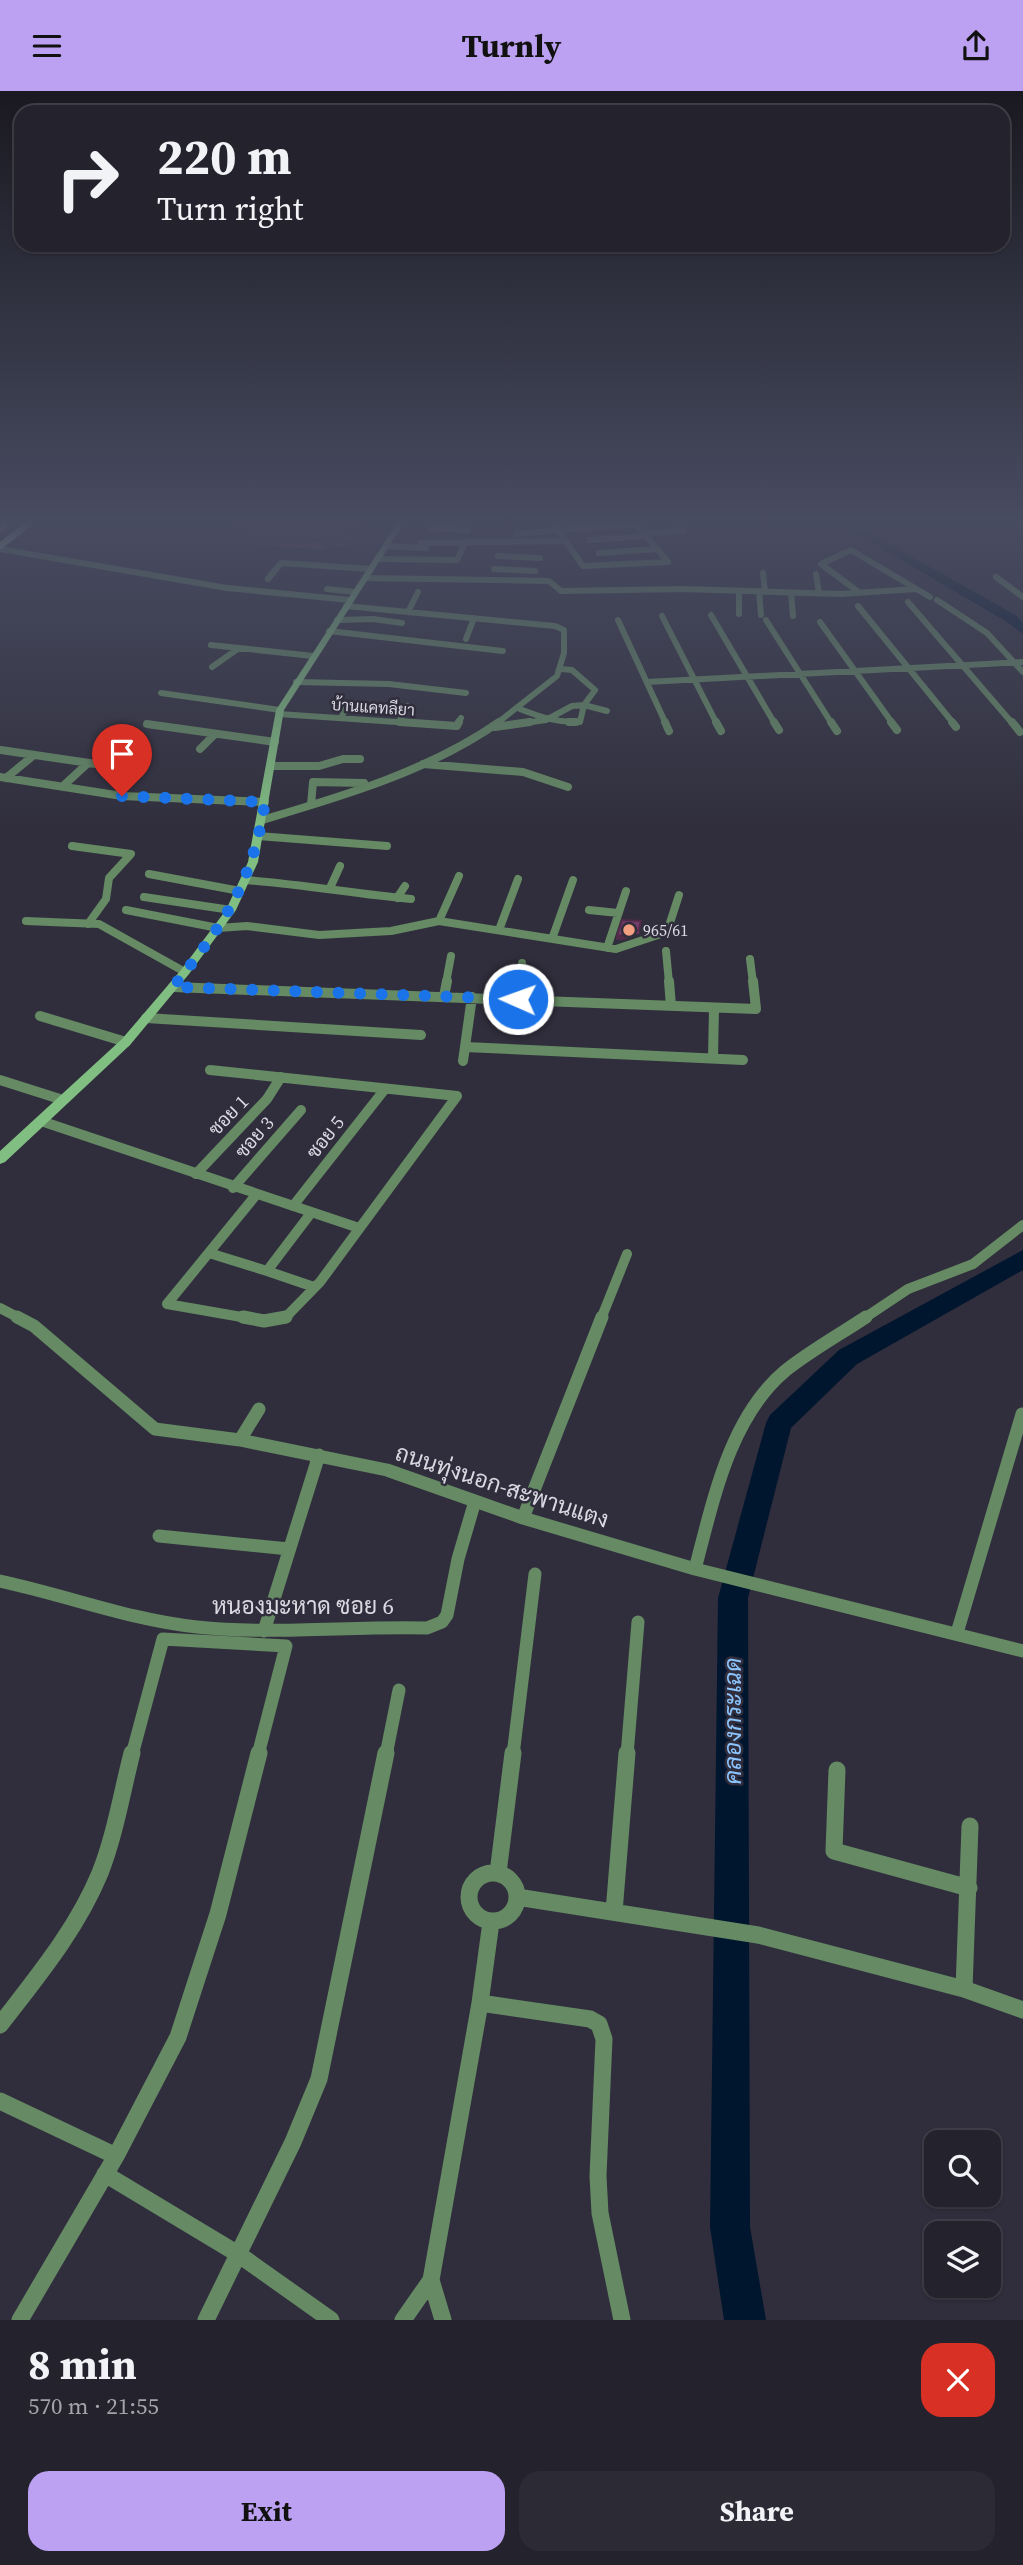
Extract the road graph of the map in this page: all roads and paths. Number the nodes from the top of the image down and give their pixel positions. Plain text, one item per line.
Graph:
1 (332, 627) edge
2 (471, 627) edge
3 (557, 627) edge
4 (621, 627) edge
5 (668, 627) edge
6 (718, 627) edge
7 (770, 627) edge
8 (824, 627) edge
9 (875, 627) edge
10 (929, 627) edge
11 (978, 627) edge
12 (329, 631) junction
13 (466, 639) dead end
14 (211, 645) dead end
15 (239, 648) junction
16 (503, 650) dead end
17 (313, 656) junction
18 (578, 662) dead end
19 (1023, 662) edge
20 (1014, 663) junction
21 (961, 665) junction
22 (212, 667) dead end
23 (908, 668) junction
24 (561, 669) junction
25 (572, 670) junction
26 (855, 671) junction
27 (1023, 672) edge
28 (800, 674) junction
29 (748, 677) junction
30 (695, 679) junction
31 (296, 682) junction
32 (647, 682) junction
33 (160, 693) dead end
34 (466, 693) dead end
35 (348, 704) dead end
36 (584, 705) junction
37 (407, 706) dead end
38 (520, 709) junction
39 (607, 711) dead end
40 (279, 712) junction
41 (341, 718) junction
42 (461, 718) dead end
43 (546, 720) junction
44 (399, 722) junction
45 (147, 724) dead end
46 (956, 727) dead end
47 (491, 728) junction
48 (779, 730) dead end
49 (897, 730) dead end
50 (669, 731) dead end
51 (721, 731) dead end
52 (837, 731) dead end
53 (1020, 732) dead end
54 (215, 734) junction
55 (275, 742) junction
56 (200, 749) dead end
57 (1, 750) edge
58 (34, 755) junction
59 (360, 759) dead end
60 (88, 763) junction
61 (423, 764) junction
62 (271, 766) junction
63 (123, 768) dead end
64 (3, 778) edge
65 (365, 783) dead end
66 (62, 787) junction
67 (568, 787) dead end
68 (169, 805) dead end
69 (265, 805) junction
70 (311, 805) junction
71 (262, 820) junction
72 (258, 836) junction
73 (72, 846) dead end
74 (387, 846) dead end
75 (340, 866) dead end
76 (149, 874) dead end
77 (459, 876) dead end
78 (518, 879) dead end
79 (245, 880) junction
80 (573, 880) dead end
81 (405, 886) dead end
82 (330, 888) junction
83 (240, 891) junction
84 (626, 891) dead end
85 (679, 895) dead end
86 (144, 897) dead end
87 (397, 898) junction
88 (411, 899) dead end
89 (126, 910) dead end
90 (589, 910) dead end
91 (229, 912) junction
92 (618, 913) junction
93 (26, 921) dead end
94 (439, 921) junction
95 (88, 924) junction
96 (247, 926) junction
97 (218, 928) junction
98 (499, 930) junction
99 (552, 939) junction
100 (607, 948) junction
101 (666, 951) dead end
102 (451, 956) dead end
103 (750, 959) dead end
104 (522, 963) dead end
105 (185, 972) junction
106 (173, 987) junction
107 (444, 996) junction
108 (472, 997) junction
109 (518, 999) junction
110 (671, 1006) junction
111 (714, 1008) junction
112 (40, 1016) dead end
113 (146, 1018) junction
114 (421, 1035) dead end
115 (126, 1042) junction
116 (465, 1047) junction
117 (713, 1058) junction
118 (743, 1060) dead end
119 (463, 1061) dead end
120 (211, 1070) dead end
121 (281, 1077) junction
122 (0, 1080) edge
123 (385, 1089) junction
124 (63, 1100) junction
125 (301, 1110) dead end
126 (41, 1121) junction
127 (0, 1159) edge
128 (196, 1174) junction
129 (233, 1188) junction
130 (256, 1195) junction
131 (293, 1206) junction
132 (311, 1213) junction
133 (1023, 1225) edge
134 (359, 1228) junction
135 (209, 1253) junction
136 (627, 1254) dead end
137 (267, 1271) junction
138 (314, 1287) junction
139 (0, 1308) edge
140 (259, 1409) dead end
141 (1022, 1414) edge
142 (240, 1440) junction
143 (319, 1455) junction
144 (475, 1501) junction
145 (523, 1518) junction
146 (159, 1536) dead end
147 (289, 1549) junction
148 (702, 1570) junction
149 (535, 1574) dead end
150 (0, 1581) edge
151 (638, 1622) dead end
152 (264, 1631) junction
153 (957, 1633) junction
154 (1023, 1651) edge
155 (400, 1690) dead end
156 (836, 1770) dead end
157 (970, 1826) dead end
158 (498, 1873) junction
159 (969, 1888) junction
160 (517, 1897) junction
161 (614, 1912) junction
162 (491, 1922) junction
163 (964, 1989) junction
164 (480, 2003) junction
165 (1023, 2010) edge
166 (0, 2025) edge
167 (0, 2101) edge
168 (116, 2156) junction
169 (105, 2174) junction
170 (238, 2254) junction
171 (430, 2280) junction
172 (20, 2320) edge
173 (206, 2320) edge
174 (331, 2320) edge
175 (403, 2320) edge
176 (443, 2320) edge
177 (622, 2320) edge

1 - 12 street
2 - 13 street
3 - 24 street
4 - 32 street
5 - 30 street
6 - 29 street
7 - 28 street
8 - 26 street
9 - 23 street
10 - 21 street
11 - 20 street
12 - 16 street
12 - 17 street
14 - 15 street
15 - 17 street
15 - 22 street
17 - 31 street
18 - 25 street
19 - 20 street
20 - 21 street
20 - 27 street
21 - 23 street
21 - 53 street
23 - 26 street
23 - 46 street
24 - 25 street
24 - 38 street
25 - 36 street
26 - 28 street
26 - 49 street
28 - 29 street
28 - 52 street
29 - 30 street
29 - 48 street
30 - 32 street
30 - 51 street
31 - 34 street
31 - 40 street
32 - 50 street
33 - 40 street, บ้านแคทลียา
35 - 41 street
36 - 39 street
36 - 43 street
36 - 43 street
37 - 44 street
38 - 43 street
38 - 47 street
40 - 41 street, บ้านแคทลียา
40 - 55 street
41 - 44 street, บ้านแคทลียา
42 - 44 street, บ้านแคทลียา
43 - 47 street
45 - 54 street
47 - 61 street
54 - 55 street
54 - 56 street
55 - 62 street
57 - 58 street
58 - 60 street
58 - 64 street
59 - 62 street
60 - 63 street
60 - 66 street
61 - 67 street
61 - 70 street
62 - 69 street
64 - 66 street
65 - 70 street
66 - 69 street
68 - 69 street
69 - 71 street
70 - 71 street
71 - 72 street
72 - 74 street
72 - 79 street
73 - 95 street
75 - 82 street
76 - 83 street
77 - 94 street
78 - 98 street
79 - 82 street
79 - 83 street
80 - 99 street
81 - 87 street
82 - 87 street
83 - 91 street
84 - 92 street
85 - 100 street
86 - 91 street
87 - 88 street
89 - 97 street
90 - 92 street
91 - 96 street
91 - 97 street
92 - 100 street
93 - 95 street
94 - 96 street
94 - 98 street
95 - 105 street
96 - 97 street
97 - 105 street
98 - 99 street
99 - 100 street
101 - 110 street
102 - 107 street
103 - 111 street
104 - 109 street
105 - 106 street
106 - 107 street
106 - 113 street
107 - 108 street
108 - 109 street
108 - 116 street
109 - 110 street
110 - 111 street
111 - 117 street
112 - 115 street
113 - 114 street
113 - 115 street
115 - 124 street
116 - 117 street
116 - 119 street
117 - 118 street
120 - 121 street
121 - 123 street
121 - 128 street, ซอย 1
122 - 124 street
123 - 131 street, ซอย 5
123 - 134 street
124 - 126 street
125 - 129 street, ซอย 3
126 - 127 street
126 - 128 street
128 - 129 street
129 - 130 street
130 - 131 street
130 - 135 street
131 - 132 street
132 - 134 street
132 - 137 street
133 - 148 street
134 - 138 street
135 - 137 street
135 - 138 street
136 - 145 street
137 - 138 street
139 - 142 street, ถนนทุ่งนอก-สะพานแตง
140 - 142 street
141 - 153 street
142 - 143 street, ถนนทุ่งนอก-สะพานแตง
143 - 144 street, ถนนทุ่งนอก-สะพานแตง
143 - 147 street
144 - 145 street, ถนนทุ่งนอก-สะพานแตง
144 - 152 street, หนองมะหาด ซอย 6
145 - 148 street, ถนนทุ่งนอก-สะพานแตง
146 - 147 street
147 - 152 street
148 - 153 street, ถนนทุ่งนอก-สะพานแตง
149 - 158 street
150 - 152 street, หนองมะหาด ซอย 6
151 - 161 street
153 - 154 street, ถนนทุ่งนอก-สะพานแตง
155 - 170 street
156 - 159 street
157 - 159 street
158 - 160 street
158 - 162 street
159 - 163 street
160 - 161 street
160 - 162 street
161 - 163 street
162 - 164 street
163 - 165 street
164 - 171 street
164 - 177 street
166 - 168 street
167 - 168 street
168 - 169 street
169 - 170 street
169 - 172 street
170 - 173 street
170 - 174 street
171 - 175 street
171 - 176 street

